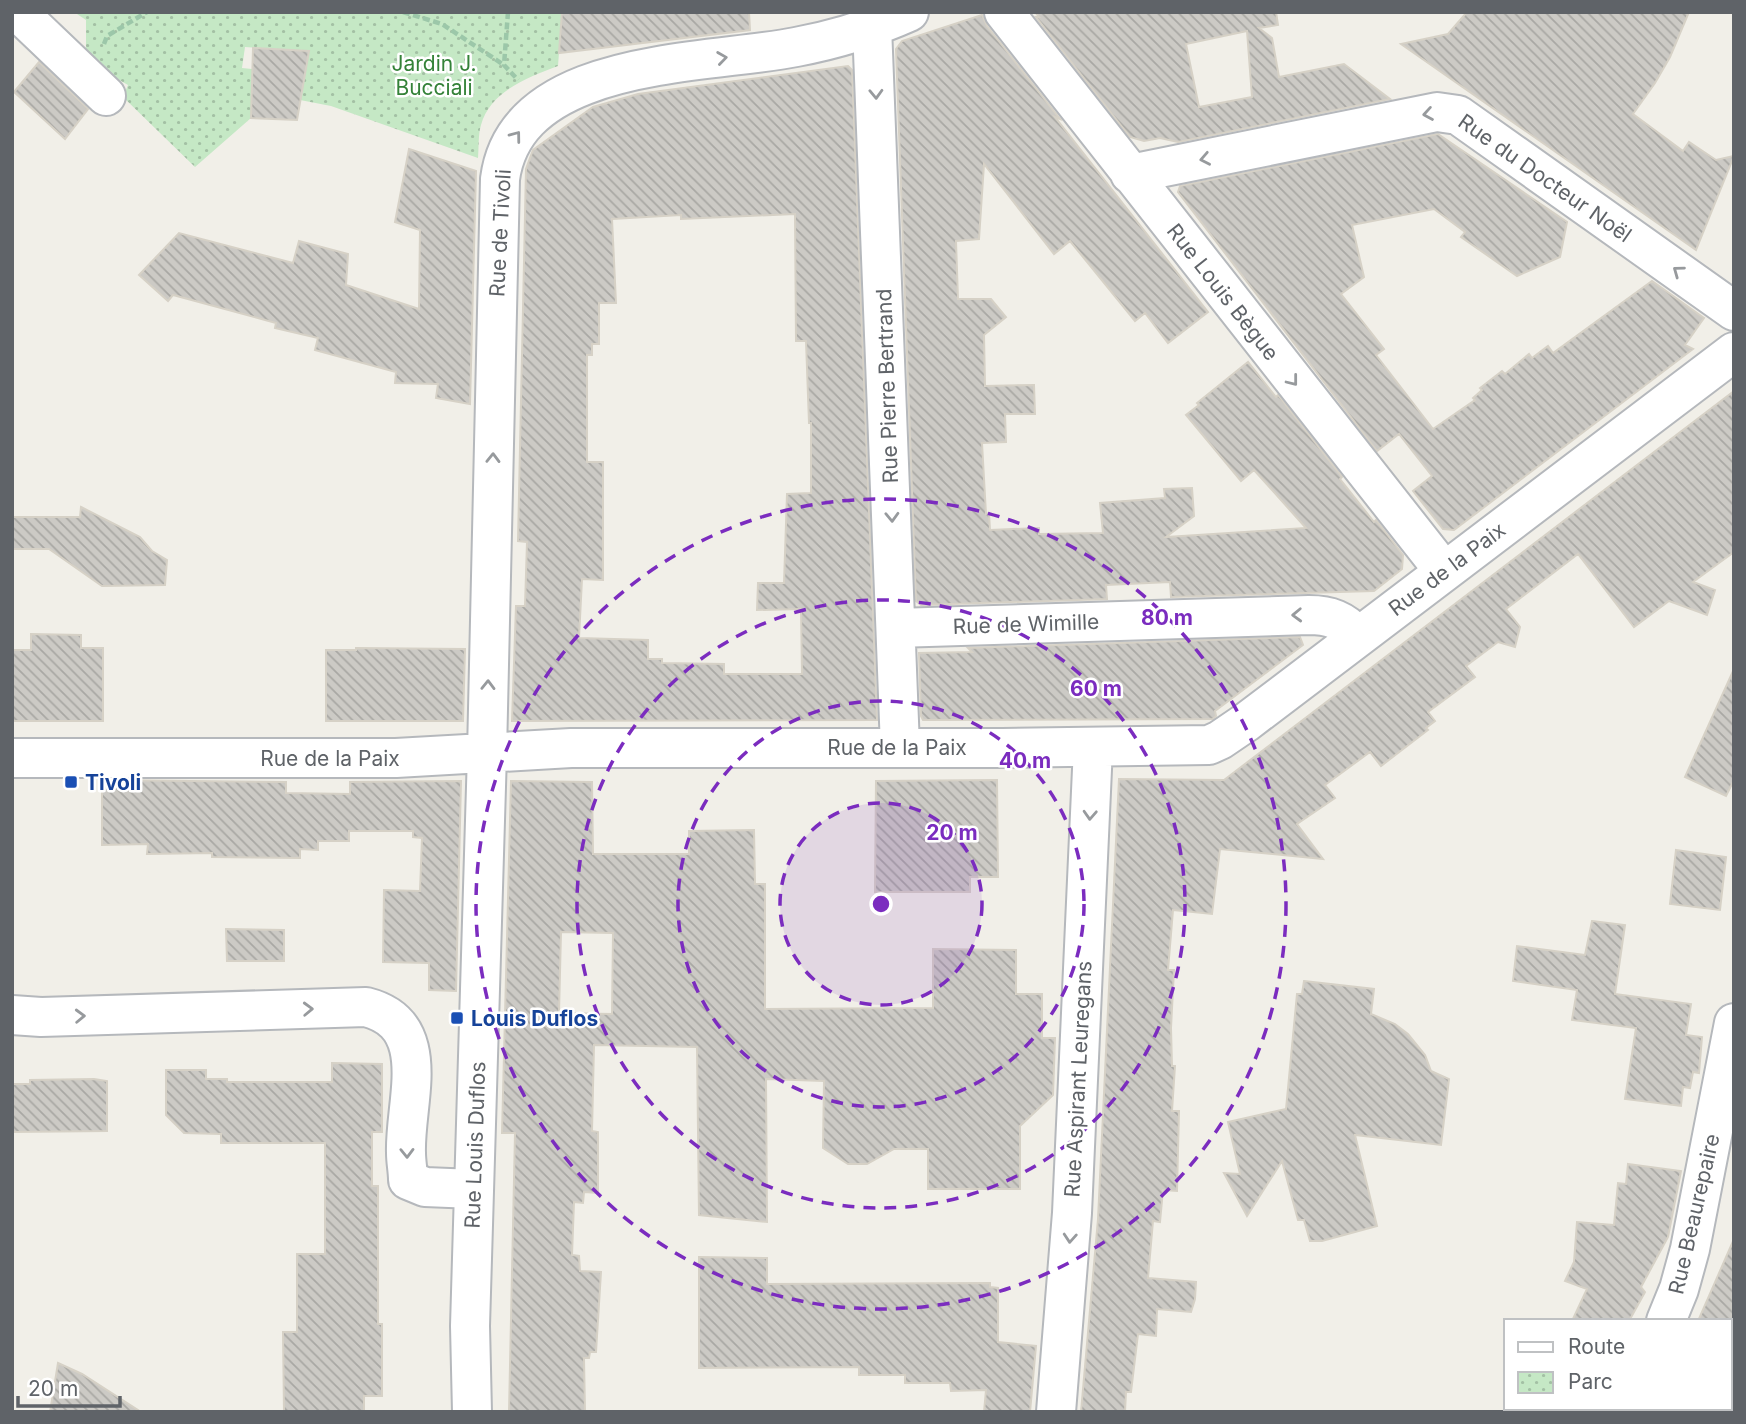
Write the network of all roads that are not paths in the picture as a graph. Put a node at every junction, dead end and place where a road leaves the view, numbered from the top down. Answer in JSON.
{"nodes":[{"id":1,"x":18,"y":12,"type":"edge"},
{"id":2,"x":909,"y":12,"type":"edge"},
{"id":3,"x":1004,"y":12,"type":"edge"},
{"id":4,"x":872,"y":26,"type":"junction"},
{"id":5,"x":98,"y":88,"type":"road end"},
{"id":6,"x":1130,"y":174,"type":"junction"},
{"id":7,"x":1734,"y":311,"type":"edge"},
{"id":8,"x":1734,"y":352,"type":"edge"},
{"id":9,"x":1444,"y":571,"type":"junction"},
{"id":10,"x":897,"y":628,"type":"junction"},
{"id":11,"x":1358,"y":636,"type":"junction"},
{"id":12,"x":900,"y":747,"type":"junction"},
{"id":13,"x":1093,"y":747,"type":"junction"},
{"id":14,"x":486,"y":753,"type":"junction"},
{"id":15,"x":12,"y":758,"type":"edge"},
{"id":16,"x":12,"y":1015,"type":"edge"},
{"id":17,"x":1734,"y":1023,"type":"edge"},
{"id":18,"x":1724,"y":1130,"type":"edge"},
{"id":19,"x":474,"y":1189,"type":"junction"},
{"id":20,"x":1667,"y":1319,"type":"edge"},
{"id":21,"x":472,"y":1412,"type":"edge"},
{"id":22,"x":1056,"y":1412,"type":"edge"}],
"edges":[{"from":1,"to":5,"type":"street"},
{"from":2,"to":4,"type":"street","name":"Rue de Tivoli"},
{"from":3,"to":6,"type":"street","name":"Rue Louis Bègue"},
{"from":4,"to":10,"type":"street","name":"Rue Pierre Bertrand","one_way":true},
{"from":14,"to":4,"type":"street","name":"Rue de Tivoli","one_way":true},
{"from":7,"to":6,"type":"street","name":"Rue du Docteur Noël","one_way":true},
{"from":6,"to":9,"type":"street","name":"Rue Louis Bègue","one_way":true},
{"from":8,"to":9,"type":"street","name":"Rue de la Paix"},
{"from":9,"to":11,"type":"street","name":"Rue de la Paix"},
{"from":11,"to":10,"type":"street","name":"Rue de Wimille","one_way":true},
{"from":10,"to":12,"type":"street","name":"Rue Pierre Bertrand"},
{"from":11,"to":13,"type":"street","name":"Rue de la Paix"},
{"from":12,"to":13,"type":"street","name":"Rue de la Paix"},
{"from":12,"to":14,"type":"street","name":"Rue de la Paix"},
{"from":13,"to":22,"type":"street","name":"Rue Aspirant Leuregans","one_way":true},
{"from":14,"to":15,"type":"street","name":"Rue de la Paix"},
{"from":14,"to":19,"type":"street","name":"Rue Louis Duflos"},
{"from":16,"to":19,"type":"street","one_way":true},
{"from":17,"to":18,"type":"street","name":"Rue Beaurepaire"},
{"from":18,"to":20,"type":"street","name":"Rue Beaurepaire"},
{"from":19,"to":21,"type":"street","name":"Rue Louis Duflos"}]}
